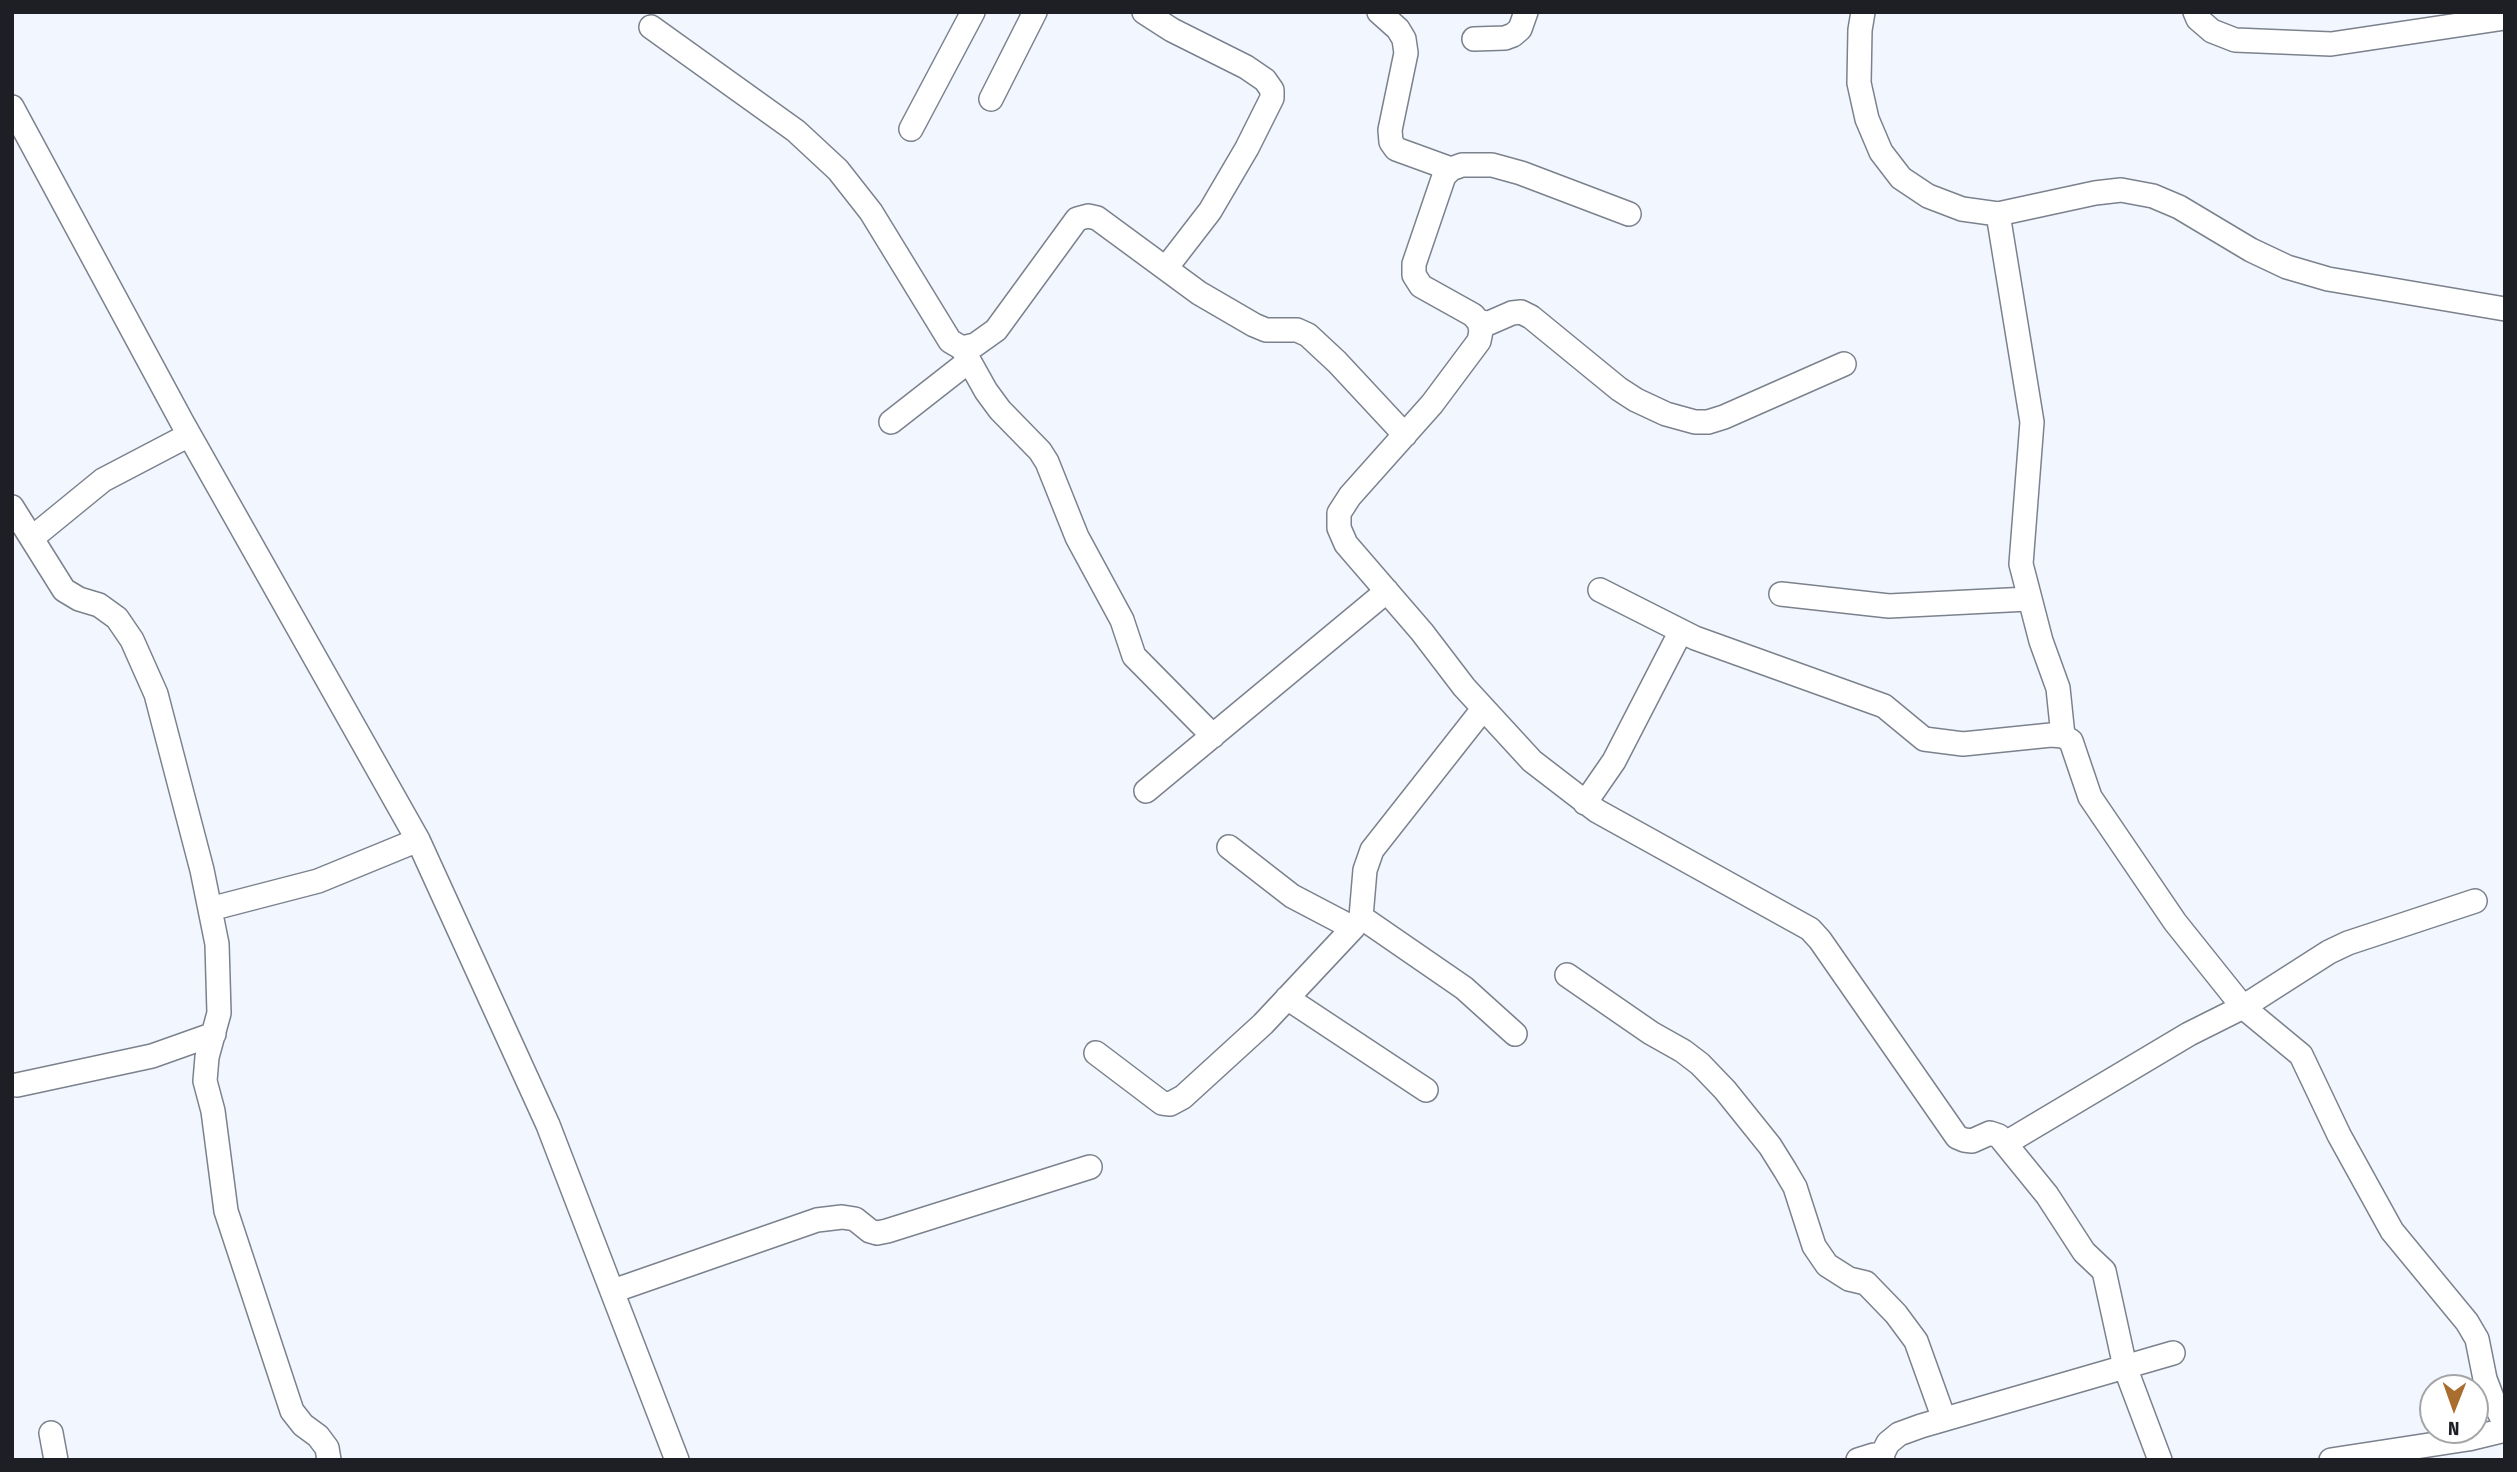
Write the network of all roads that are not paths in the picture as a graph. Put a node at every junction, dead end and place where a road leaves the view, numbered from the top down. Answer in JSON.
{"nodes":[{"id":1,"x":972,"y":12,"type":"edge"},
{"id":2,"x":1035,"y":12,"type":"edge"},
{"id":3,"x":1144,"y":12,"type":"edge"},
{"id":4,"x":1379,"y":12,"type":"edge"},
{"id":5,"x":1526,"y":12,"type":"edge"},
{"id":6,"x":1863,"y":12,"type":"edge"},
{"id":7,"x":2195,"y":12,"type":"edge"},
{"id":8,"x":2505,"y":18,"type":"edge"},
{"id":9,"x":651,"y":27,"type":"dead end"},
{"id":10,"x":1474,"y":39,"type":"dead end"},
{"id":11,"x":991,"y":99,"type":"dead end"},
{"id":12,"x":12,"y":107,"type":"edge"},
{"id":13,"x":911,"y":129,"type":"dead end"},
{"id":14,"x":1451,"y":169,"type":"junction"},
{"id":15,"x":1629,"y":214,"type":"dead end"},
{"id":16,"x":1998,"y":214,"type":"junction"},
{"id":17,"x":1166,"y":268,"type":"junction"},
{"id":18,"x":2505,"y":309,"type":"edge"},
{"id":19,"x":1479,"y":323,"type":"junction"},
{"id":20,"x":965,"y":355,"type":"junction"},
{"id":21,"x":1844,"y":364,"type":"dead end"},
{"id":22,"x":891,"y":422,"type":"dead end"},
{"id":23,"x":189,"y":435,"type":"junction"},
{"id":24,"x":1405,"y":435,"type":"junction"},
{"id":25,"x":12,"y":507,"type":"edge"},
{"id":26,"x":32,"y":538,"type":"junction"},
{"id":27,"x":1600,"y":590,"type":"dead end"},
{"id":28,"x":1387,"y":592,"type":"junction"},
{"id":29,"x":1781,"y":594,"type":"dead end"},
{"id":30,"x":2028,"y":599,"type":"junction"},
{"id":31,"x":1682,"y":631,"type":"junction"},
{"id":32,"x":1483,"y":709,"type":"junction"},
{"id":33,"x":1213,"y":736,"type":"junction"},
{"id":34,"x":2063,"y":736,"type":"junction"},
{"id":35,"x":1146,"y":791,"type":"dead end"},
{"id":36,"x":1585,"y":803,"type":"junction"},
{"id":37,"x":418,"y":840,"type":"junction"},
{"id":38,"x":1229,"y":846,"type":"dead end"},
{"id":39,"x":2475,"y":901,"type":"dead end"},
{"id":40,"x":210,"y":909,"type":"junction"},
{"id":41,"x":1357,"y":923,"type":"junction"},
{"id":42,"x":1567,"y":975,"type":"dead end"},
{"id":43,"x":1287,"y":998,"type":"junction"},
{"id":44,"x":2243,"y":1007,"type":"junction"},
{"id":45,"x":214,"y":1034,"type":"junction"},
{"id":46,"x":1516,"y":1034,"type":"dead end"},
{"id":47,"x":1096,"y":1053,"type":"dead end"},
{"id":48,"x":17,"y":1085,"type":"dead end"},
{"id":49,"x":1426,"y":1090,"type":"dead end"},
{"id":50,"x":2006,"y":1143,"type":"junction"},
{"id":51,"x":1090,"y":1167,"type":"dead end"},
{"id":52,"x":613,"y":1291,"type":"junction"},
{"id":53,"x":2173,"y":1353,"type":"dead end"},
{"id":54,"x":2125,"y":1367,"type":"junction"},
{"id":55,"x":1944,"y":1419,"type":"junction"},
{"id":56,"x":2505,"y":1424,"type":"edge"},
{"id":57,"x":2505,"y":1430,"type":"edge"},
{"id":58,"x":51,"y":1433,"type":"dead end"},
{"id":59,"x":1882,"y":1458,"type":"edge"},
{"id":60,"x":56,"y":1460,"type":"edge"},
{"id":61,"x":329,"y":1460,"type":"edge"},
{"id":62,"x":677,"y":1460,"type":"edge"},
{"id":63,"x":1858,"y":1460,"type":"edge"},
{"id":64,"x":2160,"y":1460,"type":"edge"},
{"id":65,"x":2331,"y":1460,"type":"edge"}],
"edges":[{"from":1,"to":13,"type":"street"},
{"from":2,"to":11,"type":"street"},
{"from":3,"to":17,"type":"street"},
{"from":4,"to":14,"type":"street"},
{"from":5,"to":10,"type":"street"},
{"from":6,"to":16,"type":"street"},
{"from":7,"to":8,"type":"street"},
{"from":9,"to":20,"type":"street"},
{"from":12,"to":23,"type":"street"},
{"from":14,"to":15,"type":"street"},
{"from":14,"to":19,"type":"street"},
{"from":16,"to":18,"type":"street"},
{"from":16,"to":30,"type":"street"},
{"from":17,"to":20,"type":"street"},
{"from":17,"to":24,"type":"street"},
{"from":19,"to":21,"type":"street"},
{"from":19,"to":24,"type":"street"},
{"from":20,"to":22,"type":"street"},
{"from":20,"to":33,"type":"street"},
{"from":23,"to":26,"type":"street"},
{"from":23,"to":37,"type":"street"},
{"from":24,"to":28,"type":"street"},
{"from":25,"to":26,"type":"street"},
{"from":26,"to":40,"type":"street"},
{"from":27,"to":31,"type":"street"},
{"from":28,"to":32,"type":"street"},
{"from":28,"to":33,"type":"street"},
{"from":29,"to":30,"type":"street"},
{"from":30,"to":34,"type":"street"},
{"from":31,"to":34,"type":"street"},
{"from":31,"to":36,"type":"street"},
{"from":32,"to":36,"type":"street"},
{"from":32,"to":41,"type":"street"},
{"from":33,"to":35,"type":"street"},
{"from":34,"to":44,"type":"street"},
{"from":36,"to":50,"type":"street"},
{"from":37,"to":40,"type":"street"},
{"from":37,"to":52,"type":"street"},
{"from":38,"to":41,"type":"street"},
{"from":39,"to":44,"type":"street"},
{"from":40,"to":45,"type":"street"},
{"from":41,"to":43,"type":"street"},
{"from":41,"to":46,"type":"street"},
{"from":42,"to":55,"type":"street"},
{"from":43,"to":47,"type":"street"},
{"from":43,"to":49,"type":"street"},
{"from":44,"to":50,"type":"street"},
{"from":44,"to":56,"type":"street"},
{"from":45,"to":48,"type":"street"},
{"from":45,"to":61,"type":"street"},
{"from":50,"to":54,"type":"street"},
{"from":51,"to":52,"type":"street"},
{"from":52,"to":62,"type":"street"},
{"from":53,"to":54,"type":"street"},
{"from":54,"to":55,"type":"street"},
{"from":54,"to":64,"type":"street"},
{"from":55,"to":59,"type":"street"},
{"from":57,"to":65,"type":"street"},
{"from":58,"to":60,"type":"street"},
{"from":59,"to":63,"type":"street"}]}
